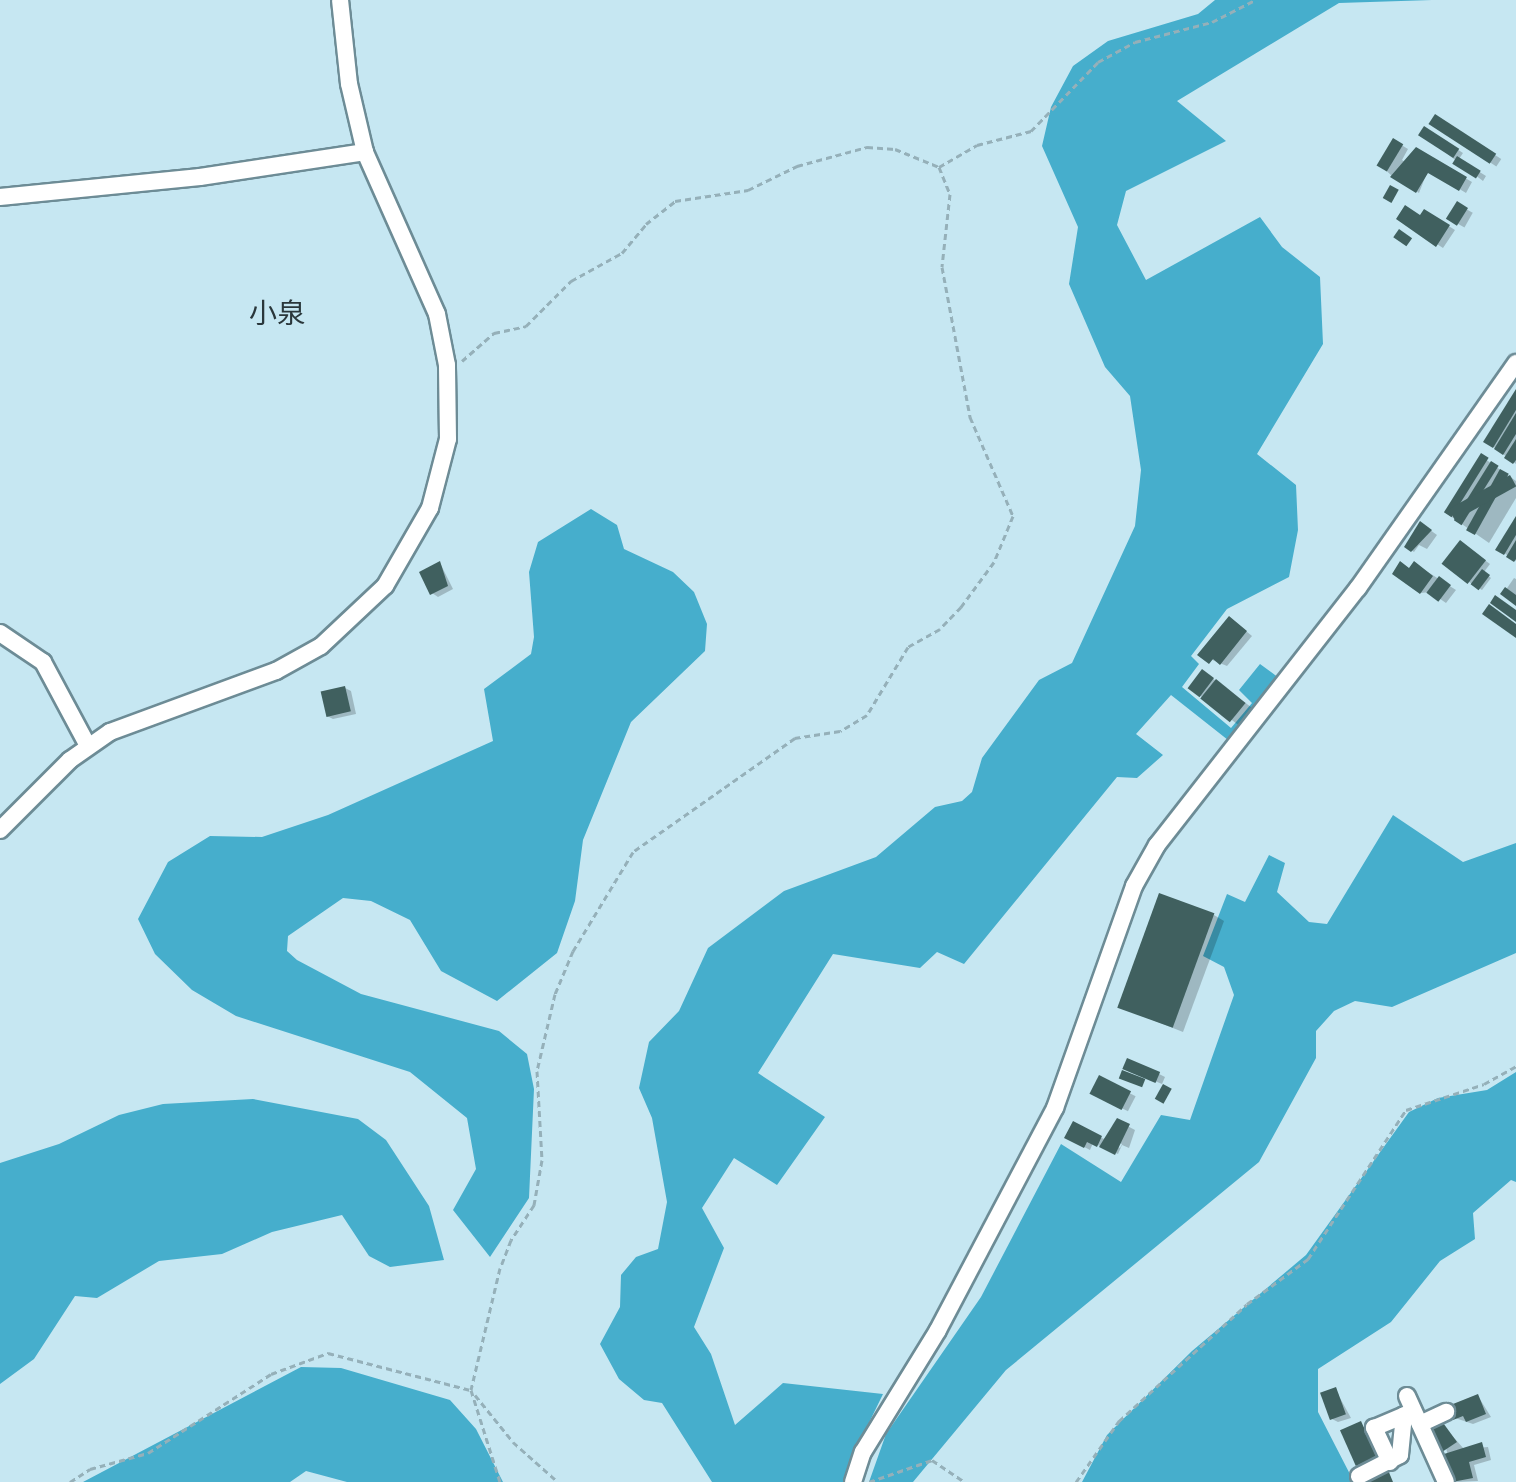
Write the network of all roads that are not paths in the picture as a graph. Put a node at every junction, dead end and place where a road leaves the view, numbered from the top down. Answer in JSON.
{"nodes":[{"id":1,"x":340,"y":0,"type":"edge"},
{"id":2,"x":365,"y":152,"type":"junction"},
{"id":3,"x":0,"y":197,"type":"edge"},
{"id":4,"x":1516,"y":363,"type":"edge"},
{"id":5,"x":0,"y":633,"type":"edge"},
{"id":6,"x":88,"y":746,"type":"junction"},
{"id":7,"x":0,"y":830,"type":"edge"},
{"id":8,"x":1411,"y":1412,"type":"junction"},
{"id":9,"x":1446,"y":1412,"type":"dead end"},
{"id":10,"x":1390,"y":1462,"type":"junction"},
{"id":11,"x":1359,"y":1476,"type":"dead end"},
{"id":12,"x":853,"y":1482,"type":"edge"},
{"id":13,"x":1446,"y":1482,"type":"edge"}],
"edges":[{"from":1,"to":2,"type":"street"},
{"from":2,"to":3,"type":"street"},
{"from":2,"to":6,"type":"street"},
{"from":4,"to":12,"type":"street"},
{"from":5,"to":6,"type":"street"},
{"from":6,"to":7,"type":"street"},
{"from":8,"to":9,"type":"street"},
{"from":8,"to":10,"type":"street"},
{"from":8,"to":10,"type":"street"},
{"from":8,"to":13,"type":"street"},
{"from":10,"to":11,"type":"street"}]}
